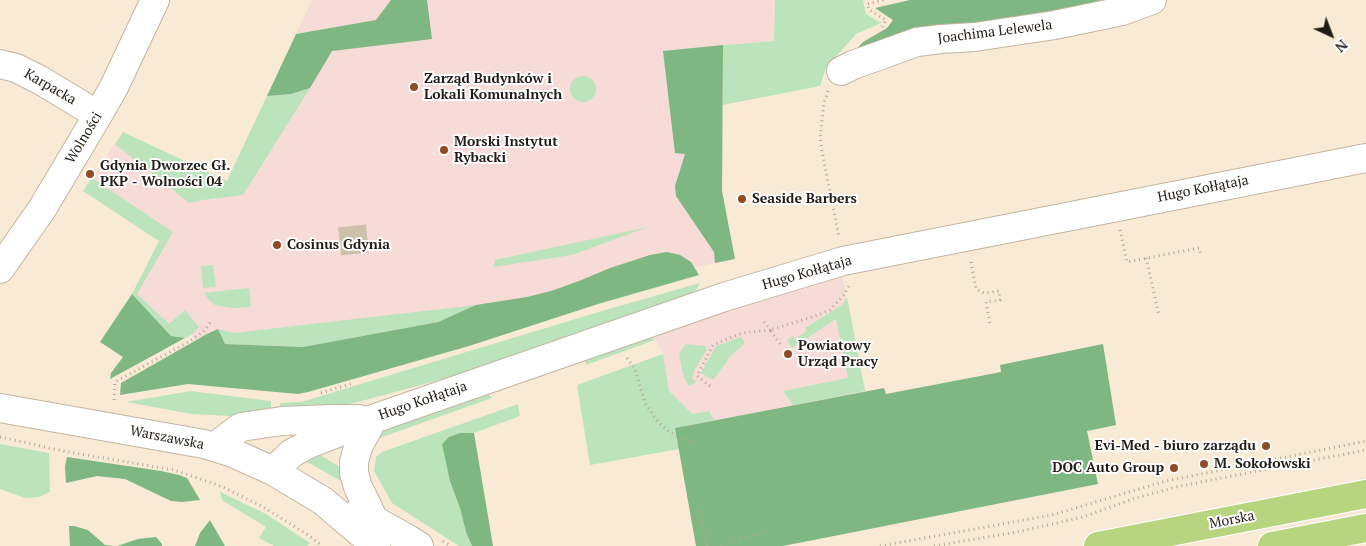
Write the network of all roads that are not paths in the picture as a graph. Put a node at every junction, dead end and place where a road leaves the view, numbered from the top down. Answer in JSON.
{"nodes":[{"id":1,"x":155,"y":0,"type":"edge"},
{"id":2,"x":1152,"y":0,"type":"edge"},
{"id":3,"x":0,"y":64,"type":"edge"},
{"id":4,"x":841,"y":71,"type":"road end"},
{"id":5,"x":98,"y":115,"type":"junction"},
{"id":6,"x":1366,"y":158,"type":"edge"},
{"id":7,"x":0,"y":269,"type":"edge"},
{"id":8,"x":0,"y":408,"type":"edge"},
{"id":9,"x":373,"y":419,"type":"junction"},
{"id":10,"x":214,"y":447,"type":"junction"},
{"id":11,"x":273,"y":471,"type":"junction"},
{"id":12,"x":1366,"y":494,"type":"edge"},
{"id":13,"x":323,"y":501,"type":"junction"},
{"id":14,"x":1366,"y":528,"type":"edge"},
{"id":15,"x":375,"y":533,"type":"edge"},
{"id":16,"x":348,"y":546,"type":"edge"},
{"id":17,"x":419,"y":546,"type":"edge"},
{"id":18,"x":1098,"y":546,"type":"edge"},
{"id":19,"x":1272,"y":546,"type":"edge"}],
"edges":[{"from":1,"to":5,"type":"street","name":"Wolności"},
{"from":2,"to":4,"type":"street","name":"Joachima Lelewela"},
{"from":3,"to":5,"type":"street","name":"Karpacka"},
{"from":5,"to":7,"type":"street","name":"Wolności"},
{"from":6,"to":9,"type":"street","name":"Hugo Kołłątaja"},
{"from":8,"to":10,"type":"street","name":"Warszawska"},
{"from":9,"to":10,"type":"street"},
{"from":9,"to":11,"type":"street","name":"Hugo Kołłątaja"},
{"from":9,"to":15,"type":"street"},
{"from":10,"to":11,"type":"street","name":"Warszawska"},
{"from":11,"to":13,"type":"street","name":"Warszawska"},
{"from":12,"to":18,"type":"main road","name":"Morska"},
{"from":13,"to":15,"type":"street","name":"Warszawska"},
{"from":13,"to":16,"type":"street"},
{"from":14,"to":19,"type":"main road"},
{"from":15,"to":17,"type":"street","name":"Warszawska"}]}
